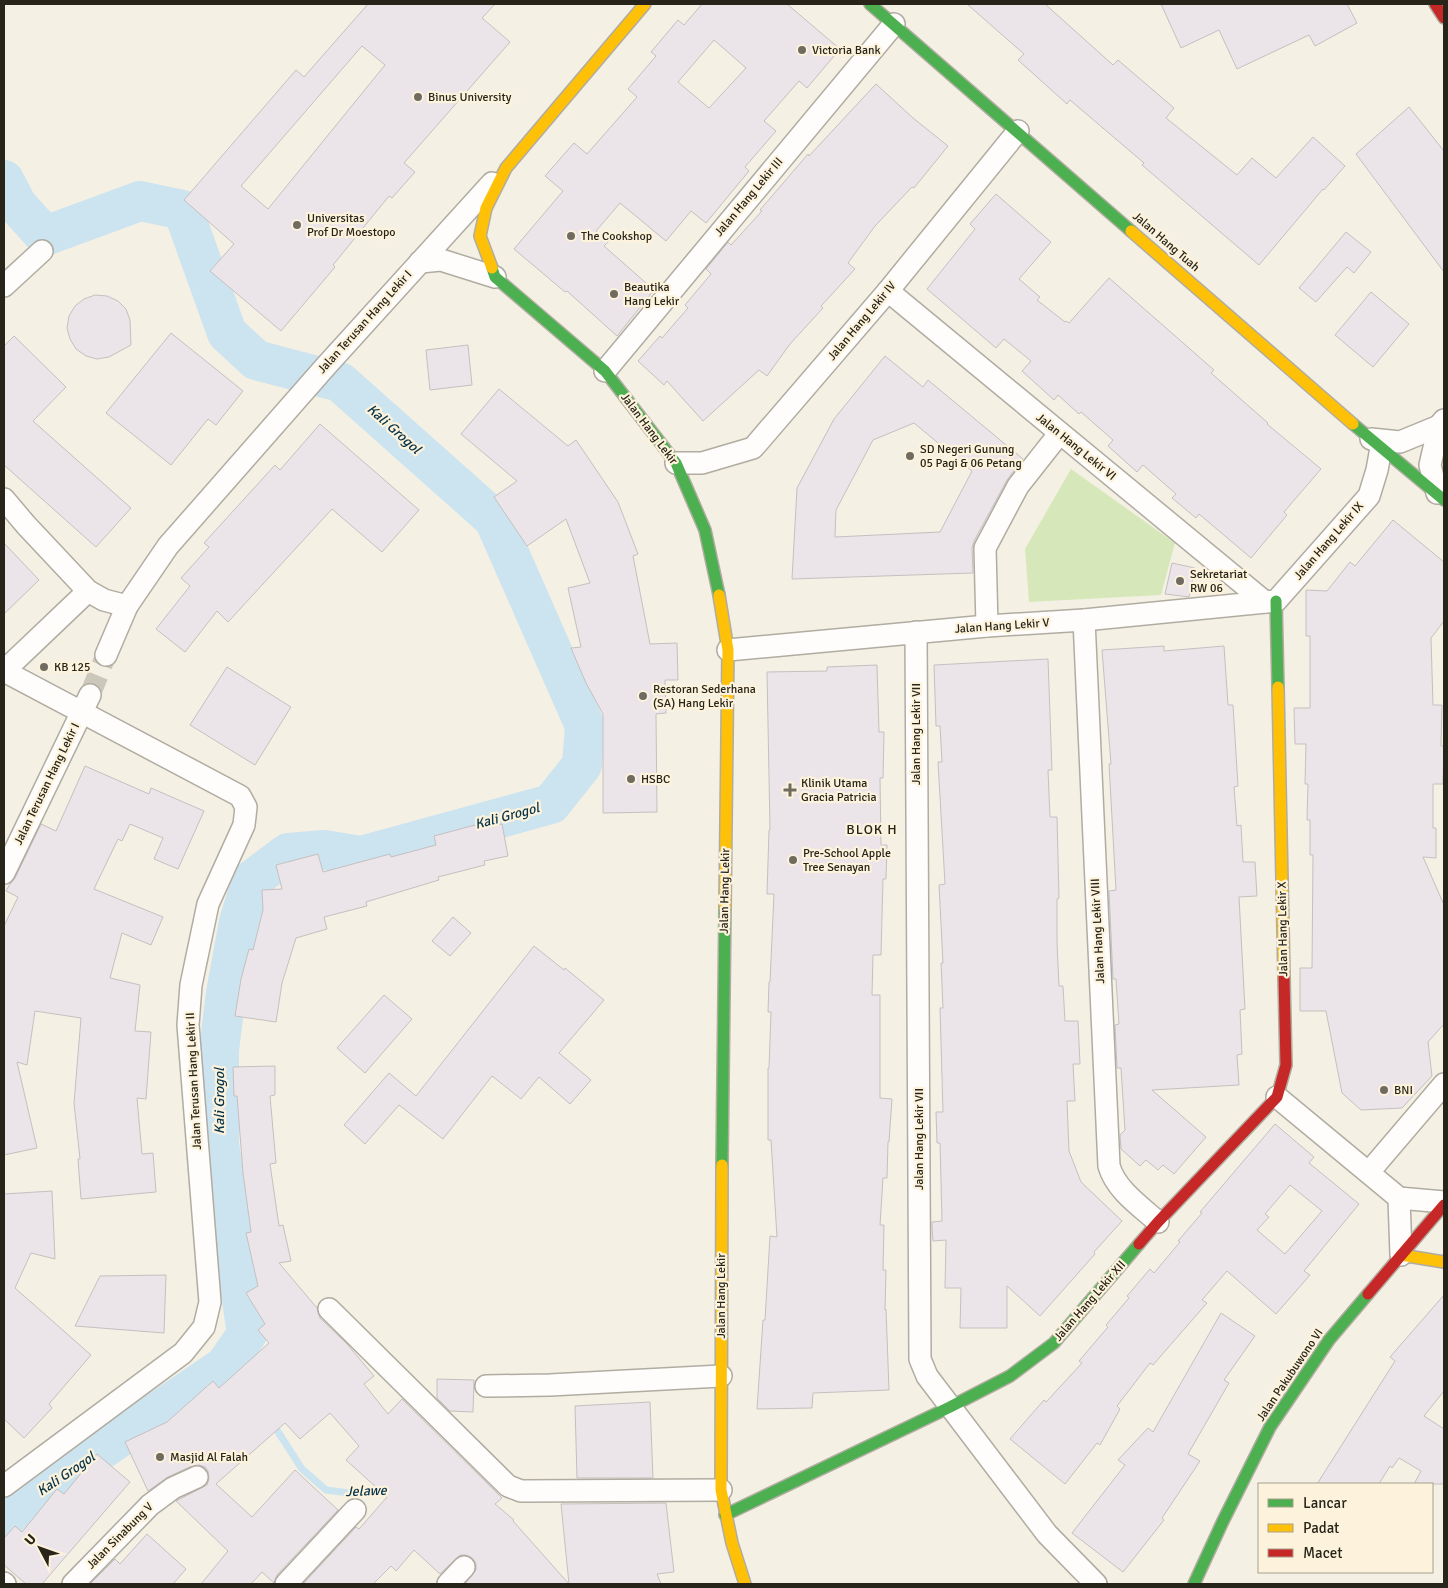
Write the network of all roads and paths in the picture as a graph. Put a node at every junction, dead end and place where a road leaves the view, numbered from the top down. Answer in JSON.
{"nodes":[{"id":1,"x":645,"y":4,"type":"edge"},
{"id":2,"x":870,"y":4,"type":"edge"},
{"id":3,"x":1435,"y":4,"type":"edge"},
{"id":4,"x":1444,"y":18,"type":"edge"},
{"id":5,"x":894,"y":24,"type":"junction"},
{"id":6,"x":1018,"y":131,"type":"junction"},
{"id":7,"x":506,"y":168,"type":"junction"},
{"id":8,"x":42,"y":252,"type":"dead end"},
{"id":9,"x":420,"y":262,"type":"junction"},
{"id":10,"x":495,"y":278,"type":"junction"},
{"id":11,"x":4,"y":286,"type":"edge"},
{"id":12,"x":888,"y":291,"type":"junction"},
{"id":13,"x":604,"y":371,"type":"junction"},
{"id":14,"x":1442,"y":423,"type":"edge"},
{"id":15,"x":1059,"y":434,"type":"junction"},
{"id":16,"x":1376,"y":443,"type":"junction"},
{"id":17,"x":676,"y":463,"type":"junction"},
{"id":18,"x":1440,"y":496,"type":"edge"},
{"id":19,"x":4,"y":499,"type":"edge"},
{"id":20,"x":88,"y":591,"type":"junction"},
{"id":21,"x":1270,"y":601,"type":"junction"},
{"id":22,"x":127,"y":606,"type":"junction"},
{"id":23,"x":1084,"y":620,"type":"junction"},
{"id":24,"x":987,"y":626,"type":"junction"},
{"id":25,"x":916,"y":632,"type":"junction"},
{"id":26,"x":728,"y":650,"type":"junction"},
{"id":27,"x":106,"y":655,"type":"tunnel mouth"},
{"id":28,"x":4,"y":671,"type":"edge"},
{"id":29,"x":86,"y":704,"type":"junction"},
{"id":30,"x":4,"y":873,"type":"edge"},
{"id":31,"x":1444,"y":1084,"type":"edge"},
{"id":32,"x":1277,"y":1097,"type":"junction"},
{"id":33,"x":1369,"y":1172,"type":"junction"},
{"id":34,"x":1399,"y":1198,"type":"junction"},
{"id":35,"x":1444,"y":1204,"type":"edge"},
{"id":36,"x":1158,"y":1222,"type":"junction"},
{"id":37,"x":1402,"y":1255,"type":"junction"},
{"id":38,"x":1444,"y":1262,"type":"edge"},
{"id":39,"x":329,"y":1309,"type":"dead end"},
{"id":40,"x":721,"y":1376,"type":"junction"},
{"id":41,"x":486,"y":1386,"type":"dead end"},
{"id":42,"x":950,"y":1407,"type":"junction"},
{"id":43,"x":197,"y":1477,"type":"dead end"},
{"id":44,"x":4,"y":1486,"type":"edge"},
{"id":45,"x":721,"y":1490,"type":"junction"},
{"id":46,"x":355,"y":1510,"type":"dead end"},
{"id":47,"x":725,"y":1516,"type":"junction"},
{"id":48,"x":464,"y":1567,"type":"dead end"},
{"id":49,"x":73,"y":1584,"type":"edge"},
{"id":50,"x":286,"y":1584,"type":"edge"},
{"id":51,"x":448,"y":1584,"type":"edge"},
{"id":52,"x":746,"y":1584,"type":"edge"},
{"id":53,"x":1096,"y":1584,"type":"edge"},
{"id":54,"x":1194,"y":1584,"type":"edge"}],
"edges":[{"from":1,"to":7,"type":"main road","name":"Jalan Terusan Hang Lekir I"},
{"from":2,"to":5,"type":"main road","name":"Jalan Hang Tuah"},
{"from":3,"to":4,"type":"main road"},
{"from":5,"to":6,"type":"main road","name":"Jalan Hang Tuah"},
{"from":5,"to":13,"type":"street","name":"Jalan Hang Lekir III"},
{"from":6,"to":12,"type":"street","name":"Jalan Hang Lekir IV"},
{"from":6,"to":16,"type":"main road","name":"Jalan Hang Tuah"},
{"from":7,"to":9,"type":"street","name":"Jalan Terusan Hang Lekir I"},
{"from":7,"to":10,"type":"main road","name":"Jalan Hang Lekir"},
{"from":8,"to":11,"type":"street"},
{"from":9,"to":10,"type":"street","name":"Jalan Hang Lekir"},
{"from":9,"to":22,"type":"street","name":"Jalan Terusan Hang Lekir I"},
{"from":10,"to":13,"type":"main road","name":"Jalan Hang Lekir"},
{"from":12,"to":15,"type":"street","name":"Jalan Hang Lekir VI"},
{"from":12,"to":17,"type":"street","name":"Jalan Hang Lekir IV"},
{"from":13,"to":17,"type":"main road","name":"Jalan Hang Lekir"},
{"from":14,"to":16,"type":"street"},
{"from":14,"to":18,"type":"street"},
{"from":15,"to":21,"type":"street","name":"Jalan Hang Lekir VI"},
{"from":15,"to":24,"type":"street"},
{"from":16,"to":18,"type":"main road","name":"Jalan Hang Tuah"},
{"from":16,"to":21,"type":"street","name":"Jalan Hang Lekir IX"},
{"from":17,"to":26,"type":"main road","name":"Jalan Hang Lekir"},
{"from":19,"to":20,"type":"street"},
{"from":20,"to":22,"type":"street"},
{"from":20,"to":28,"type":"street"},
{"from":21,"to":23,"type":"street","name":"Jalan Hang Lekir V"},
{"from":21,"to":32,"type":"main road","name":"Jalan Hang Lekir X"},
{"from":22,"to":27,"type":"street","name":"Jalan Terusan Hang Lekir I"},
{"from":23,"to":24,"type":"street","name":"Jalan Hang Lekir V"},
{"from":23,"to":36,"type":"street","name":"Jalan Hang Lekir VIII"},
{"from":24,"to":25,"type":"street","name":"Jalan Hang Lekir V"},
{"from":25,"to":26,"type":"street","name":"Jalan Hang Lekir V"},
{"from":25,"to":42,"type":"street","name":"Jalan Hang Lekir VII"},
{"from":26,"to":40,"type":"main road","name":"Jalan Hang Lekir"},
{"from":28,"to":29,"type":"street","name":"Jalan Terusan Hang Lekir II"},
{"from":29,"to":30,"type":"street","name":"Jalan Terusan Hang Lekir I"},
{"from":29,"to":44,"type":"street","name":"Jalan Terusan Hang Lekir II"},
{"from":31,"to":33,"type":"street"},
{"from":32,"to":33,"type":"street"},
{"from":32,"to":36,"type":"main road","name":"Jalan Hang Lekir XII"},
{"from":33,"to":34,"type":"street"},
{"from":34,"to":35,"type":"street"},
{"from":34,"to":37,"type":"street"},
{"from":35,"to":37,"type":"main road","name":"Jalan Pakubuwono VI"},
{"from":36,"to":42,"type":"main road","name":"Jalan Hang Lekir XII"},
{"from":37,"to":38,"type":"main road"},
{"from":37,"to":54,"type":"main road","name":"Jalan Pakubuwono VI"},
{"from":39,"to":45,"type":"street"},
{"from":40,"to":41,"type":"street"},
{"from":40,"to":45,"type":"main road","name":"Jalan Hang Lekir"},
{"from":42,"to":47,"type":"main road","name":"Jalan Hang Lekir XII"},
{"from":42,"to":53,"type":"street","name":"Jalan Hang Lekir VII"},
{"from":43,"to":49,"type":"street","name":"Jalan Sinabung V"},
{"from":45,"to":47,"type":"main road","name":"Jalan Hang Lekir"},
{"from":46,"to":50,"type":"street"},
{"from":47,"to":52,"type":"main road","name":"Jalan Hang Lekir"},
{"from":48,"to":51,"type":"street"}]}
